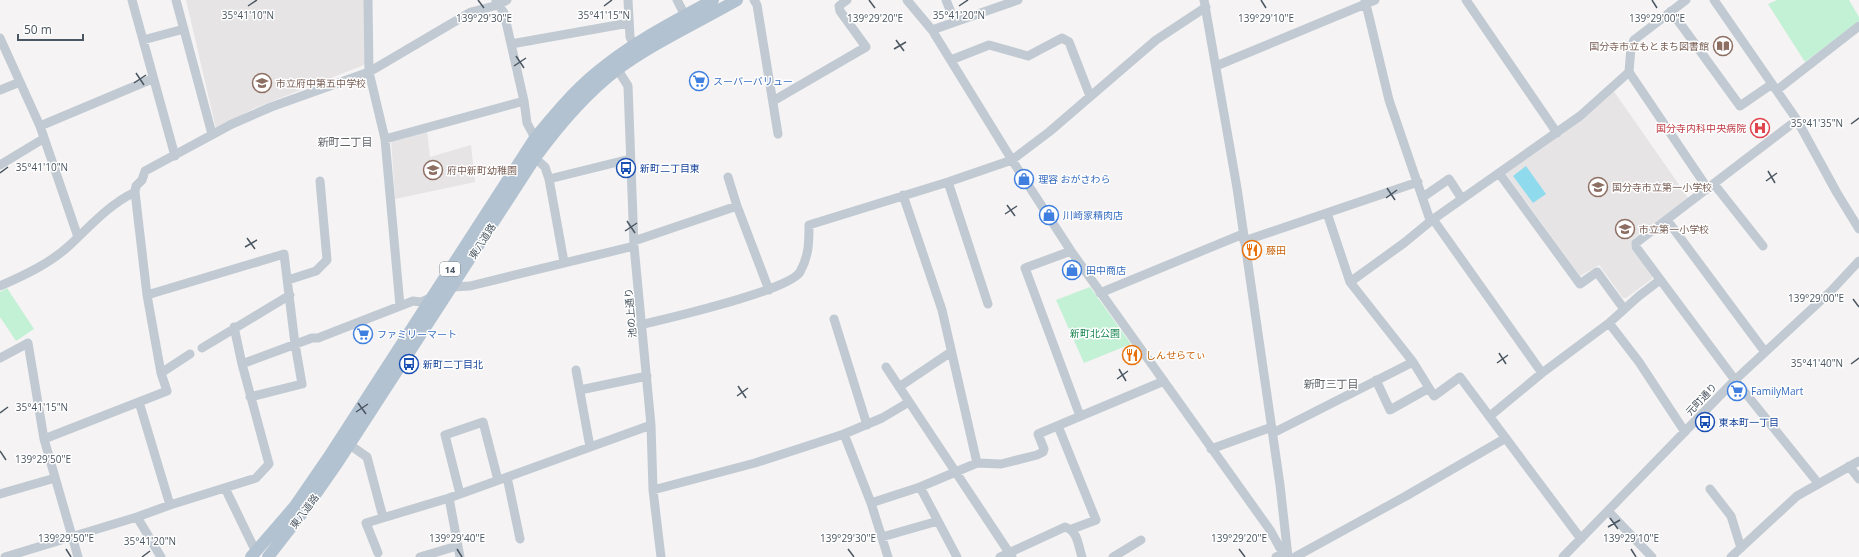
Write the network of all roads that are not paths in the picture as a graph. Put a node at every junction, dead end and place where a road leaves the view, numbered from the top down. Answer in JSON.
{"nodes":[{"id":1,"x":132,"y":0,"type":"edge"},
{"id":2,"x":176,"y":0,"type":"edge"},
{"id":3,"x":368,"y":0,"type":"edge"},
{"id":4,"x":507,"y":0,"type":"edge"},
{"id":5,"x":628,"y":0,"type":"edge"},
{"id":6,"x":677,"y":0,"type":"edge"},
{"id":7,"x":713,"y":0,"type":"edge"},
{"id":8,"x":737,"y":0,"type":"edge"},
{"id":9,"x":754,"y":0,"type":"edge"},
{"id":10,"x":847,"y":0,"type":"edge"},
{"id":11,"x":907,"y":0,"type":"edge"},
{"id":12,"x":946,"y":0,"type":"edge"},
{"id":13,"x":1018,"y":0,"type":"edge"},
{"id":14,"x":1466,"y":0,"type":"edge"},
{"id":15,"x":1686,"y":0,"type":"edge"},
{"id":16,"x":1714,"y":0,"type":"edge"},
{"id":17,"x":1369,"y":2,"type":"edge"},
{"id":18,"x":497,"y":3,"type":"edge"},
{"id":19,"x":1205,"y":4,"type":"edge"},
{"id":20,"x":1671,"y":11,"type":"junction"},
{"id":21,"x":684,"y":15,"type":"junction"},
{"id":22,"x":955,"y":22,"type":"junction"},
{"id":23,"x":629,"y":23,"type":"junction"},
{"id":24,"x":690,"y":26,"type":"junction"},
{"id":25,"x":1859,"y":26,"type":"edge"},
{"id":26,"x":184,"y":29,"type":"junction"},
{"id":27,"x":932,"y":30,"type":"junction"},
{"id":28,"x":142,"y":40,"type":"junction"},
{"id":29,"x":1,"y":44,"type":"edge"},
{"id":30,"x":511,"y":44,"type":"junction"},
{"id":31,"x":634,"y":45,"type":"junction"},
{"id":32,"x":951,"y":60,"type":"junction"},
{"id":33,"x":1216,"y":66,"type":"junction"},
{"id":34,"x":618,"y":70,"type":"junction"},
{"id":35,"x":369,"y":72,"type":"junction"},
{"id":36,"x":1629,"y":72,"type":"junction"},
{"id":37,"x":152,"y":79,"type":"junction"},
{"id":38,"x":20,"y":82,"type":"junction"},
{"id":39,"x":1775,"y":87,"type":"junction"},
{"id":40,"x":0,"y":90,"type":"edge"},
{"id":41,"x":1090,"y":96,"type":"junction"},
{"id":42,"x":524,"y":101,"type":"junction"},
{"id":43,"x":772,"y":101,"type":"junction"},
{"id":44,"x":1797,"y":120,"type":"junction"},
{"id":45,"x":40,"y":126,"type":"junction"},
{"id":46,"x":1557,"y":132,"type":"junction"},
{"id":47,"x":212,"y":134,"type":"junction"},
{"id":48,"x":778,"y":134,"type":"dead end"},
{"id":49,"x":535,"y":138,"type":"junction"},
{"id":50,"x":43,"y":139,"type":"junction"},
{"id":51,"x":385,"y":139,"type":"junction"},
{"id":52,"x":175,"y":156,"type":"junction"},
{"id":53,"x":535,"y":158,"type":"junction"},
{"id":54,"x":630,"y":159,"type":"junction"},
{"id":55,"x":1012,"y":160,"type":"junction"},
{"id":56,"x":0,"y":165,"type":"edge"},
{"id":57,"x":1499,"y":173,"type":"junction"},
{"id":58,"x":728,"y":177,"type":"dead end"},
{"id":59,"x":549,"y":179,"type":"junction"},
{"id":60,"x":320,"y":181,"type":"dead end"},
{"id":61,"x":948,"y":182,"type":"junction"},
{"id":62,"x":1418,"y":182,"type":"junction"},
{"id":63,"x":1711,"y":186,"type":"junction"},
{"id":64,"x":135,"y":192,"type":"junction"},
{"id":65,"x":903,"y":195,"type":"junction"},
{"id":66,"x":1423,"y":197,"type":"junction"},
{"id":67,"x":1462,"y":199,"type":"junction"},
{"id":68,"x":737,"y":206,"type":"junction"},
{"id":69,"x":1327,"y":213,"type":"junction"},
{"id":70,"x":1432,"y":220,"type":"junction"},
{"id":71,"x":1667,"y":220,"type":"junction"},
{"id":72,"x":1859,"y":229,"type":"edge"},
{"id":73,"x":78,"y":237,"type":"junction"},
{"id":74,"x":1244,"y":238,"type":"junction"},
{"id":75,"x":634,"y":243,"type":"junction"},
{"id":76,"x":1763,"y":246,"type":"dead end"},
{"id":77,"x":1071,"y":251,"type":"junction"},
{"id":78,"x":1859,"y":261,"type":"edge"},
{"id":79,"x":564,"y":262,"type":"junction"},
{"id":80,"x":288,"y":280,"type":"junction"},
{"id":81,"x":1660,"y":280,"type":"junction"},
{"id":82,"x":1350,"y":282,"type":"junction"},
{"id":83,"x":0,"y":286,"type":"edge"},
{"id":84,"x":453,"y":287,"type":"junction"},
{"id":85,"x":769,"y":290,"type":"junction"},
{"id":86,"x":1100,"y":293,"type":"junction"},
{"id":87,"x":147,"y":295,"type":"junction"},
{"id":88,"x":290,"y":295,"type":"junction"},
{"id":89,"x":431,"y":298,"type":"junction"},
{"id":90,"x":988,"y":304,"type":"dead end"},
{"id":91,"x":400,"y":306,"type":"junction"},
{"id":92,"x":1624,"y":309,"type":"junction"},
{"id":93,"x":834,"y":318,"type":"dead end"},
{"id":94,"x":1609,"y":323,"type":"junction"},
{"id":95,"x":641,"y":325,"type":"junction"},
{"id":96,"x":234,"y":328,"type":"junction"},
{"id":97,"x":295,"y":344,"type":"junction"},
{"id":98,"x":202,"y":348,"type":"dead end"},
{"id":99,"x":951,"y":352,"type":"junction"},
{"id":100,"x":1765,"y":352,"type":"junction"},
{"id":101,"x":190,"y":354,"type":"dead end"},
{"id":102,"x":0,"y":358,"type":"edge"},
{"id":103,"x":1413,"y":362,"type":"junction"},
{"id":104,"x":242,"y":364,"type":"junction"},
{"id":105,"x":886,"y":367,"type":"dead end"},
{"id":106,"x":576,"y":370,"type":"dead end"},
{"id":107,"x":161,"y":373,"type":"junction"},
{"id":108,"x":1542,"y":373,"type":"junction"},
{"id":109,"x":647,"y":376,"type":"junction"},
{"id":110,"x":1376,"y":380,"type":"junction"},
{"id":111,"x":1735,"y":380,"type":"junction"},
{"id":112,"x":1164,"y":381,"type":"junction"},
{"id":113,"x":899,"y":387,"type":"junction"},
{"id":114,"x":1430,"y":388,"type":"junction"},
{"id":115,"x":580,"y":390,"type":"junction"},
{"id":116,"x":250,"y":397,"type":"junction"},
{"id":117,"x":139,"y":402,"type":"junction"},
{"id":118,"x":909,"y":402,"type":"junction"},
{"id":119,"x":1080,"y":416,"type":"junction"},
{"id":120,"x":1490,"y":416,"type":"junction"},
{"id":121,"x":651,"y":425,"type":"junction"},
{"id":122,"x":867,"y":425,"type":"junction"},
{"id":123,"x":1058,"y":426,"type":"junction"},
{"id":124,"x":1272,"y":430,"type":"junction"},
{"id":125,"x":1685,"y":432,"type":"junction"},
{"id":126,"x":844,"y":434,"type":"junction"},
{"id":127,"x":1506,"y":438,"type":"junction"},
{"id":128,"x":44,"y":439,"type":"junction"},
{"id":129,"x":350,"y":445,"type":"junction"},
{"id":130,"x":590,"y":447,"type":"junction"},
{"id":131,"x":1211,"y":449,"type":"junction"},
{"id":132,"x":1859,"y":461,"type":"edge"},
{"id":133,"x":977,"y":463,"type":"junction"},
{"id":134,"x":1849,"y":466,"type":"junction"},
{"id":135,"x":955,"y":472,"type":"junction"},
{"id":136,"x":55,"y":478,"type":"junction"},
{"id":137,"x":502,"y":479,"type":"junction"},
{"id":138,"x":1859,"y":479,"type":"edge"},
{"id":139,"x":1818,"y":483,"type":"junction"},
{"id":140,"x":920,"y":486,"type":"junction"},
{"id":141,"x":225,"y":488,"type":"junction"},
{"id":142,"x":1710,"y":489,"type":"dead end"},
{"id":143,"x":653,"y":490,"type":"junction"},
{"id":144,"x":0,"y":494,"type":"edge"},
{"id":145,"x":460,"y":494,"type":"junction"},
{"id":146,"x":449,"y":498,"type":"junction"},
{"id":147,"x":871,"y":502,"type":"junction"},
{"id":148,"x":170,"y":505,"type":"junction"},
{"id":149,"x":1608,"y":511,"type":"junction"},
{"id":150,"x":137,"y":517,"type":"junction"},
{"id":151,"x":383,"y":517,"type":"junction"},
{"id":152,"x":938,"y":521,"type":"junction"},
{"id":153,"x":1072,"y":529,"type":"junction"},
{"id":154,"x":71,"y":537,"type":"junction"},
{"id":155,"x":882,"y":537,"type":"junction"},
{"id":156,"x":520,"y":539,"type":"dead end"},
{"id":157,"x":1580,"y":539,"type":"junction"},
{"id":158,"x":1141,"y":540,"type":"dead end"},
{"id":159,"x":457,"y":546,"type":"junction"},
{"id":160,"x":1741,"y":548,"type":"junction"},
{"id":161,"x":254,"y":554,"type":"edge"},
{"id":162,"x":379,"y":555,"type":"edge"},
{"id":163,"x":1011,"y":555,"type":"edge"},
{"id":164,"x":5,"y":557,"type":"edge"},
{"id":165,"x":78,"y":557,"type":"edge"},
{"id":166,"x":161,"y":557,"type":"edge"},
{"id":167,"x":268,"y":557,"type":"edge"},
{"id":168,"x":369,"y":557,"type":"edge"},
{"id":169,"x":420,"y":557,"type":"edge"},
{"id":170,"x":460,"y":557,"type":"edge"},
{"id":171,"x":661,"y":557,"type":"edge"},
{"id":172,"x":888,"y":557,"type":"edge"},
{"id":173,"x":957,"y":557,"type":"edge"},
{"id":174,"x":1000,"y":557,"type":"edge"},
{"id":175,"x":1082,"y":557,"type":"edge"},
{"id":176,"x":1113,"y":557,"type":"edge"},
{"id":177,"x":1276,"y":557,"type":"edge"},
{"id":178,"x":1289,"y":557,"type":"edge"},
{"id":179,"x":1295,"y":557,"type":"edge"},
{"id":180,"x":1563,"y":557,"type":"edge"},
{"id":181,"x":1652,"y":557,"type":"edge"},
{"id":182,"x":1731,"y":557,"type":"edge"}],
"edges":[{"from":1,"to":28,"type":"street"},
{"from":2,"to":26,"type":"street"},
{"from":3,"to":35,"type":"street"},
{"from":4,"to":18,"type":"street"},
{"from":5,"to":23,"type":"street"},
{"from":6,"to":21,"type":"street"},
{"from":7,"to":21,"type":"main road","name":"東八道路","number":"14"},
{"from":8,"to":24,"type":"main road","name":"東八道路","number":"14"},
{"from":9,"to":43,"type":"street"},
{"from":10,"to":43,"type":"street"},
{"from":11,"to":27,"type":"street"},
{"from":12,"to":22,"type":"street"},
{"from":13,"to":22,"type":"street"},
{"from":14,"to":46,"type":"street"},
{"from":15,"to":20,"type":"street"},
{"from":16,"to":39,"type":"street"},
{"from":17,"to":33,"type":"street"},
{"from":17,"to":62,"type":"street"},
{"from":18,"to":30,"type":"street"},
{"from":18,"to":35,"type":"street"},
{"from":19,"to":33,"type":"street"},
{"from":19,"to":41,"type":"street"},
{"from":20,"to":36,"type":"street"},
{"from":20,"to":39,"type":"street"},
{"from":21,"to":24,"type":"street"},
{"from":21,"to":31,"type":"main road","name":"東八道路","number":"14"},
{"from":22,"to":27,"type":"street"},
{"from":23,"to":30,"type":"street"},
{"from":23,"to":31,"type":"street"},
{"from":24,"to":34,"type":"main road","name":"東八道路","number":"14"},
{"from":25,"to":39,"type":"street"},
{"from":26,"to":28,"type":"street"},
{"from":26,"to":47,"type":"street"},
{"from":27,"to":32,"type":"street"},
{"from":28,"to":37,"type":"street"},
{"from":29,"to":38,"type":"street"},
{"from":30,"to":42,"type":"street"},
{"from":31,"to":49,"type":"main road","name":"東八道路","number":"14"},
{"from":32,"to":41,"type":"street"},
{"from":32,"to":55,"type":"street"},
{"from":33,"to":74,"type":"street"},
{"from":34,"to":53,"type":"main road","name":"東八道路","number":"14"},
{"from":34,"to":54,"type":"street","name":"池の上通り"},
{"from":35,"to":47,"type":"street"},
{"from":35,"to":51,"type":"street"},
{"from":36,"to":46,"type":"street"},
{"from":36,"to":63,"type":"street"},
{"from":37,"to":45,"type":"street"},
{"from":37,"to":52,"type":"street"},
{"from":38,"to":40,"type":"street"},
{"from":38,"to":45,"type":"street"},
{"from":39,"to":44,"type":"street"},
{"from":41,"to":55,"type":"street"},
{"from":42,"to":49,"type":"street"},
{"from":42,"to":51,"type":"street"},
{"from":43,"to":48,"type":"street"},
{"from":44,"to":63,"type":"street"},
{"from":44,"to":72,"type":"street"},
{"from":45,"to":50,"type":"street"},
{"from":46,"to":57,"type":"street"},
{"from":47,"to":52,"type":"street"},
{"from":49,"to":89,"type":"main road","name":"東八道路","number":"14"},
{"from":50,"to":56,"type":"street"},
{"from":50,"to":73,"type":"street"},
{"from":51,"to":91,"type":"street"},
{"from":52,"to":64,"type":"street"},
{"from":53,"to":59,"type":"street"},
{"from":53,"to":84,"type":"main road","name":"東八道路","number":"14"},
{"from":54,"to":59,"type":"street"},
{"from":54,"to":75,"type":"street","name":"池の上通り"},
{"from":55,"to":61,"type":"street"},
{"from":55,"to":77,"type":"street"},
{"from":57,"to":67,"type":"street"},
{"from":57,"to":92,"type":"street"},
{"from":58,"to":68,"type":"street"},
{"from":59,"to":79,"type":"street"},
{"from":60,"to":80,"type":"street"},
{"from":61,"to":65,"type":"street"},
{"from":61,"to":90,"type":"street"},
{"from":62,"to":66,"type":"street"},
{"from":62,"to":69,"type":"street"},
{"from":63,"to":71,"type":"street"},
{"from":63,"to":76,"type":"street"},
{"from":64,"to":73,"type":"street"},
{"from":64,"to":87,"type":"street"},
{"from":65,"to":85,"type":"street"},
{"from":65,"to":99,"type":"street"},
{"from":66,"to":67,"type":"street"},
{"from":66,"to":70,"type":"street"},
{"from":67,"to":70,"type":"street"},
{"from":68,"to":75,"type":"street"},
{"from":68,"to":85,"type":"street"},
{"from":69,"to":74,"type":"street"},
{"from":69,"to":82,"type":"street"},
{"from":70,"to":82,"type":"street"},
{"from":70,"to":108,"type":"street"},
{"from":71,"to":81,"type":"street"},
{"from":71,"to":100,"type":"street"},
{"from":73,"to":83,"type":"street"},
{"from":74,"to":86,"type":"street"},
{"from":74,"to":124,"type":"street"},
{"from":75,"to":79,"type":"street"},
{"from":75,"to":95,"type":"street","name":"池の上通り"},
{"from":77,"to":86,"type":"street"},
{"from":77,"to":119,"type":"street"},
{"from":78,"to":100,"type":"street","name":"元町通り"},
{"from":79,"to":84,"type":"street"},
{"from":80,"to":87,"type":"street"},
{"from":80,"to":88,"type":"street"},
{"from":81,"to":92,"type":"street"},
{"from":81,"to":111,"type":"street"},
{"from":82,"to":103,"type":"street"},
{"from":84,"to":89,"type":"street"},
{"from":84,"to":129,"type":"main road","name":"東八道路","number":"14"},
{"from":85,"to":95,"type":"street"},
{"from":86,"to":112,"type":"street"},
{"from":87,"to":107,"type":"street"},
{"from":88,"to":96,"type":"street"},
{"from":88,"to":97,"type":"street"},
{"from":89,"to":91,"type":"street"},
{"from":89,"to":161,"type":"main road","name":"東八道路","number":"14"},
{"from":91,"to":97,"type":"street"},
{"from":92,"to":94,"type":"street"},
{"from":93,"to":122,"type":"street"},
{"from":94,"to":108,"type":"street"},
{"from":94,"to":125,"type":"street"},
{"from":95,"to":109,"type":"street","name":"池の上通り"},
{"from":96,"to":98,"type":"street"},
{"from":96,"to":104,"type":"street"},
{"from":97,"to":104,"type":"street"},
{"from":97,"to":116,"type":"street"},
{"from":99,"to":113,"type":"street"},
{"from":99,"to":133,"type":"street"},
{"from":100,"to":111,"type":"street","name":"元町通り"},
{"from":101,"to":107,"type":"street"},
{"from":102,"to":128,"type":"street"},
{"from":103,"to":110,"type":"street"},
{"from":103,"to":114,"type":"street"},
{"from":104,"to":116,"type":"street"},
{"from":105,"to":113,"type":"street"},
{"from":106,"to":115,"type":"street"},
{"from":107,"to":117,"type":"street"},
{"from":108,"to":120,"type":"street"},
{"from":109,"to":115,"type":"street"},
{"from":109,"to":121,"type":"street","name":"池の上通り"},
{"from":110,"to":114,"type":"street"},
{"from":110,"to":124,"type":"street"},
{"from":111,"to":125,"type":"street","name":"元町通り"},
{"from":111,"to":139,"type":"street"},
{"from":112,"to":119,"type":"street"},
{"from":112,"to":131,"type":"street"},
{"from":113,"to":118,"type":"street"},
{"from":114,"to":120,"type":"street"},
{"from":115,"to":130,"type":"street"},
{"from":116,"to":141,"type":"street"},
{"from":117,"to":128,"type":"street"},
{"from":117,"to":148,"type":"street"},
{"from":118,"to":122,"type":"street"},
{"from":118,"to":135,"type":"street"},
{"from":119,"to":123,"type":"street"},
{"from":120,"to":127,"type":"street"},
{"from":121,"to":130,"type":"street"},
{"from":121,"to":143,"type":"street","name":"池の上通り"},
{"from":122,"to":126,"type":"street"},
{"from":123,"to":133,"type":"street"},
{"from":123,"to":153,"type":"street"},
{"from":124,"to":131,"type":"street"},
{"from":124,"to":178,"type":"street"},
{"from":125,"to":149,"type":"street","name":"元町通り"},
{"from":126,"to":143,"type":"street"},
{"from":126,"to":147,"type":"street"},
{"from":127,"to":157,"type":"street"},
{"from":127,"to":179,"type":"street"},
{"from":128,"to":136,"type":"street"},
{"from":129,"to":151,"type":"street"},
{"from":129,"to":167,"type":"main road","name":"東八道路","number":"14"},
{"from":130,"to":137,"type":"street"},
{"from":131,"to":178,"type":"street"},
{"from":132,"to":134,"type":"street"},
{"from":133,"to":135,"type":"street"},
{"from":134,"to":138,"type":"street"},
{"from":134,"to":139,"type":"street"},
{"from":135,"to":140,"type":"street"},
{"from":135,"to":163,"type":"street"},
{"from":136,"to":144,"type":"street"},
{"from":136,"to":154,"type":"street"},
{"from":137,"to":145,"type":"street"},
{"from":137,"to":145,"type":"street"},
{"from":137,"to":156,"type":"street"},
{"from":139,"to":160,"type":"street"},
{"from":140,"to":147,"type":"street"},
{"from":140,"to":152,"type":"street"},
{"from":141,"to":148,"type":"street"},
{"from":141,"to":161,"type":"street"},
{"from":142,"to":160,"type":"street"},
{"from":143,"to":171,"type":"street","name":"池の上通り"},
{"from":145,"to":146,"type":"street"},
{"from":146,"to":151,"type":"street"},
{"from":146,"to":159,"type":"street"},
{"from":147,"to":155,"type":"street"},
{"from":148,"to":150,"type":"street"},
{"from":149,"to":157,"type":"street","name":"元町通り"},
{"from":149,"to":181,"type":"street"},
{"from":150,"to":154,"type":"street"},
{"from":150,"to":166,"type":"street"},
{"from":151,"to":162,"type":"street"},
{"from":152,"to":155,"type":"street"},
{"from":152,"to":173,"type":"street"},
{"from":153,"to":163,"type":"street"},
{"from":153,"to":175,"type":"street"},
{"from":154,"to":164,"type":"street"},
{"from":154,"to":165,"type":"street"},
{"from":155,"to":172,"type":"street"},
{"from":157,"to":180,"type":"street","name":"元町通り"},
{"from":158,"to":176,"type":"street"},
{"from":159,"to":169,"type":"street"},
{"from":159,"to":170,"type":"street"},
{"from":160,"to":182,"type":"street"},
{"from":162,"to":168,"type":"street"},
{"from":163,"to":174,"type":"street"},
{"from":177,"to":178,"type":"street"}]}
